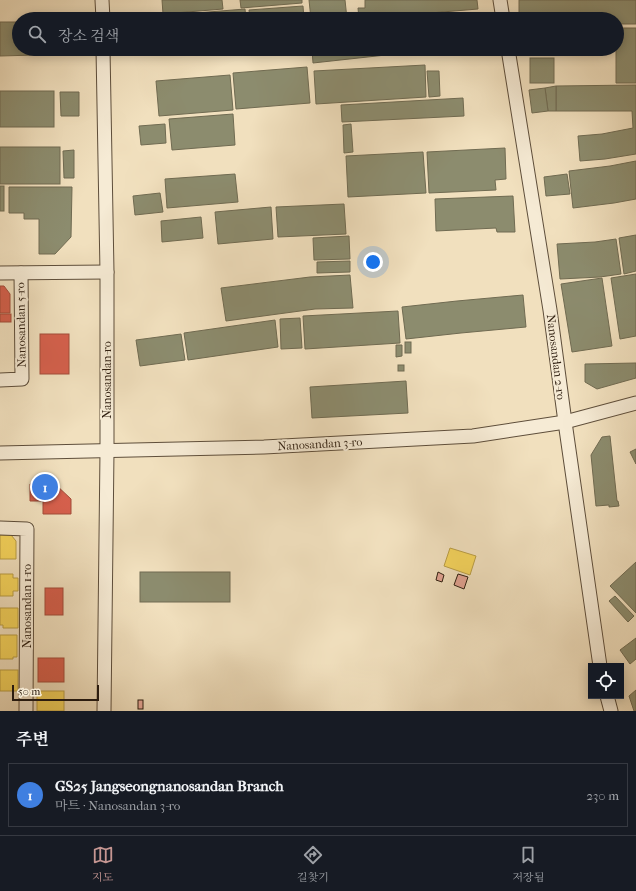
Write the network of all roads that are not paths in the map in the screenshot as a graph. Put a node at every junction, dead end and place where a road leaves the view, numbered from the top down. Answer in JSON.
{"nodes":[{"id":1,"x":102,"y":0,"type":"edge"},
{"id":2,"x":500,"y":0,"type":"edge"},
{"id":3,"x":103,"y":12,"type":"edge"},
{"id":4,"x":502,"y":12,"type":"edge"},
{"id":5,"x":103,"y":56,"type":"edge"},
{"id":6,"x":509,"y":56,"type":"edge"},
{"id":7,"x":106,"y":272,"type":"junction"},
{"id":8,"x":0,"y":273,"type":"edge"},
{"id":9,"x":21,"y":273,"type":"junction"},
{"id":10,"x":0,"y":380,"type":"edge"},
{"id":11,"x":636,"y":403,"type":"edge"},
{"id":12,"x":565,"y":422,"type":"junction"},
{"id":13,"x":106,"y":451,"type":"junction"},
{"id":14,"x":0,"y":453,"type":"edge"},
{"id":15,"x":0,"y":528,"type":"edge"},
{"id":16,"x":600,"y":663,"type":"edge"},
{"id":17,"x":608,"y":699,"type":"edge"},
{"id":18,"x":26,"y":711,"type":"edge"},
{"id":19,"x":104,"y":711,"type":"edge"},
{"id":20,"x":611,"y":711,"type":"edge"}],
"edges":[{"from":1,"to":3,"type":"street"},
{"from":2,"to":4,"type":"street"},
{"from":5,"to":7,"type":"street","name":"Nanosandan-ro"},
{"from":6,"to":12,"type":"street","name":"Nanosandan 2-ro"},
{"from":7,"to":9,"type":"street","name":"Nanosandan 5-ro"},
{"from":7,"to":13,"type":"street","name":"Nanosandan-ro"},
{"from":8,"to":9,"type":"street","name":"Nanosandan 5-ro"},
{"from":9,"to":10,"type":"street","name":"Nanosandan 5-ro"},
{"from":11,"to":12,"type":"street","name":"Nanosandan 3-ro"},
{"from":12,"to":13,"type":"street","name":"Nanosandan 3-ro"},
{"from":12,"to":16,"type":"street","name":"Nanosandan 2-ro"},
{"from":13,"to":14,"type":"street","name":"Nanosandan 3-ro"},
{"from":13,"to":19,"type":"street","name":"Nanosandan-ro"},
{"from":15,"to":18,"type":"street","name":"Nanosandan 1-ro"},
{"from":17,"to":20,"type":"street"}]}
